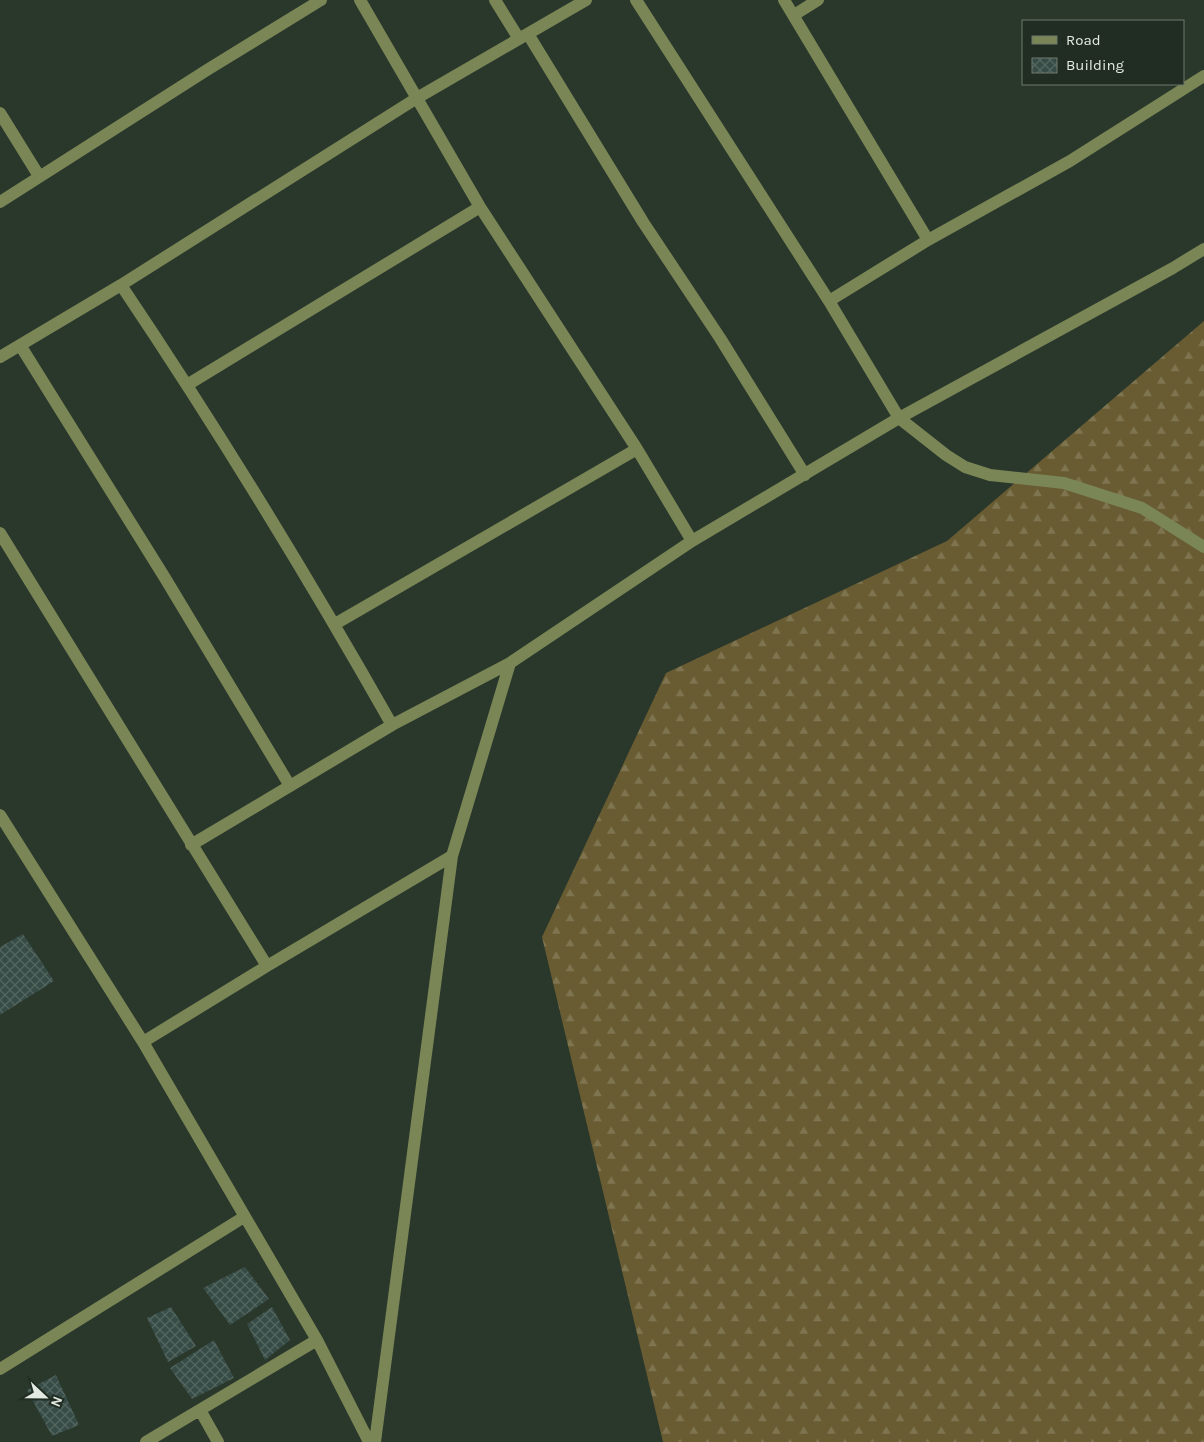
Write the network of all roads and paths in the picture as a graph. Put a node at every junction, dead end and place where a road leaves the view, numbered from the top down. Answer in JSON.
{"nodes":[{"id":1,"x":321,"y":0,"type":"edge"},
{"id":2,"x":360,"y":0,"type":"edge"},
{"id":3,"x":495,"y":0,"type":"edge"},
{"id":4,"x":586,"y":0,"type":"edge"},
{"id":5,"x":636,"y":0,"type":"edge"},
{"id":6,"x":784,"y":0,"type":"edge"},
{"id":7,"x":818,"y":0,"type":"edge"},
{"id":8,"x":794,"y":15,"type":"junction"},
{"id":9,"x":523,"y":36,"type":"junction"},
{"id":10,"x":1204,"y":76,"type":"edge"},
{"id":11,"x":417,"y":98,"type":"junction"},
{"id":12,"x":0,"y":113,"type":"edge"},
{"id":13,"x":39,"y":176,"type":"junction"},
{"id":14,"x":0,"y":202,"type":"edge"},
{"id":15,"x":480,"y":207,"type":"junction"},
{"id":16,"x":928,"y":240,"type":"junction"},
{"id":17,"x":1204,"y":248,"type":"edge"},
{"id":18,"x":121,"y":285,"type":"junction"},
{"id":19,"x":829,"y":301,"type":"junction"},
{"id":20,"x":20,"y":345,"type":"junction"},
{"id":21,"x":0,"y":357,"type":"edge"},
{"id":22,"x":187,"y":385,"type":"junction"},
{"id":23,"x":898,"y":418,"type":"junction"},
{"id":24,"x":637,"y":449,"type":"junction"},
{"id":25,"x":805,"y":475,"type":"junction"},
{"id":26,"x":0,"y":533,"type":"edge"},
{"id":27,"x":692,"y":541,"type":"junction"},
{"id":28,"x":1204,"y":547,"type":"edge"},
{"id":29,"x":335,"y":624,"type":"junction"},
{"id":30,"x":510,"y":663,"type":"junction"},
{"id":31,"x":392,"y":724,"type":"junction"},
{"id":32,"x":290,"y":786,"type":"junction"},
{"id":33,"x":0,"y":815,"type":"edge"},
{"id":34,"x":5,"y":834,"type":"edge"},
{"id":35,"x":191,"y":845,"type":"junction"},
{"id":36,"x":452,"y":856,"type":"junction"},
{"id":37,"x":267,"y":966,"type":"junction"},
{"id":38,"x":143,"y":1042,"type":"junction"},
{"id":39,"x":244,"y":1217,"type":"junction"},
{"id":40,"x":317,"y":1340,"type":"junction"},
{"id":41,"x":0,"y":1369,"type":"edge"},
{"id":42,"x":200,"y":1410,"type":"junction"},
{"id":43,"x":146,"y":1442,"type":"edge"},
{"id":44,"x":218,"y":1442,"type":"edge"},
{"id":45,"x":369,"y":1442,"type":"edge"},
{"id":46,"x":375,"y":1442,"type":"edge"}],
"edges":[{"from":1,"to":13,"type":"street"},
{"from":2,"to":11,"type":"street"},
{"from":3,"to":9,"type":"street"},
{"from":4,"to":9,"type":"street"},
{"from":5,"to":19,"type":"street"},
{"from":6,"to":8,"type":"street"},
{"from":7,"to":8,"type":"street"},
{"from":8,"to":16,"type":"street"},
{"from":9,"to":11,"type":"street"},
{"from":9,"to":25,"type":"street"},
{"from":10,"to":16,"type":"street"},
{"from":11,"to":15,"type":"street"},
{"from":11,"to":18,"type":"street"},
{"from":12,"to":13,"type":"street"},
{"from":13,"to":14,"type":"street"},
{"from":15,"to":22,"type":"street"},
{"from":15,"to":24,"type":"street"},
{"from":16,"to":19,"type":"street"},
{"from":17,"to":23,"type":"street"},
{"from":18,"to":20,"type":"street"},
{"from":18,"to":22,"type":"street"},
{"from":19,"to":23,"type":"street"},
{"from":20,"to":21,"type":"street"},
{"from":20,"to":32,"type":"street"},
{"from":22,"to":29,"type":"street"},
{"from":23,"to":25,"type":"street"},
{"from":23,"to":28,"type":"street"},
{"from":24,"to":27,"type":"street"},
{"from":24,"to":29,"type":"street"},
{"from":25,"to":27,"type":"street"},
{"from":26,"to":35,"type":"street"},
{"from":27,"to":30,"type":"street"},
{"from":29,"to":31,"type":"street"},
{"from":30,"to":31,"type":"street"},
{"from":30,"to":36,"type":"street"},
{"from":31,"to":32,"type":"street"},
{"from":32,"to":35,"type":"street"},
{"from":33,"to":34,"type":"street"},
{"from":34,"to":38,"type":"street"},
{"from":35,"to":37,"type":"street"},
{"from":36,"to":37,"type":"street"},
{"from":36,"to":46,"type":"street"},
{"from":37,"to":38,"type":"street"},
{"from":38,"to":39,"type":"street"},
{"from":39,"to":40,"type":"street"},
{"from":39,"to":41,"type":"street"},
{"from":40,"to":42,"type":"street"},
{"from":40,"to":45,"type":"street"},
{"from":42,"to":43,"type":"street"},
{"from":42,"to":44,"type":"street"}]}
